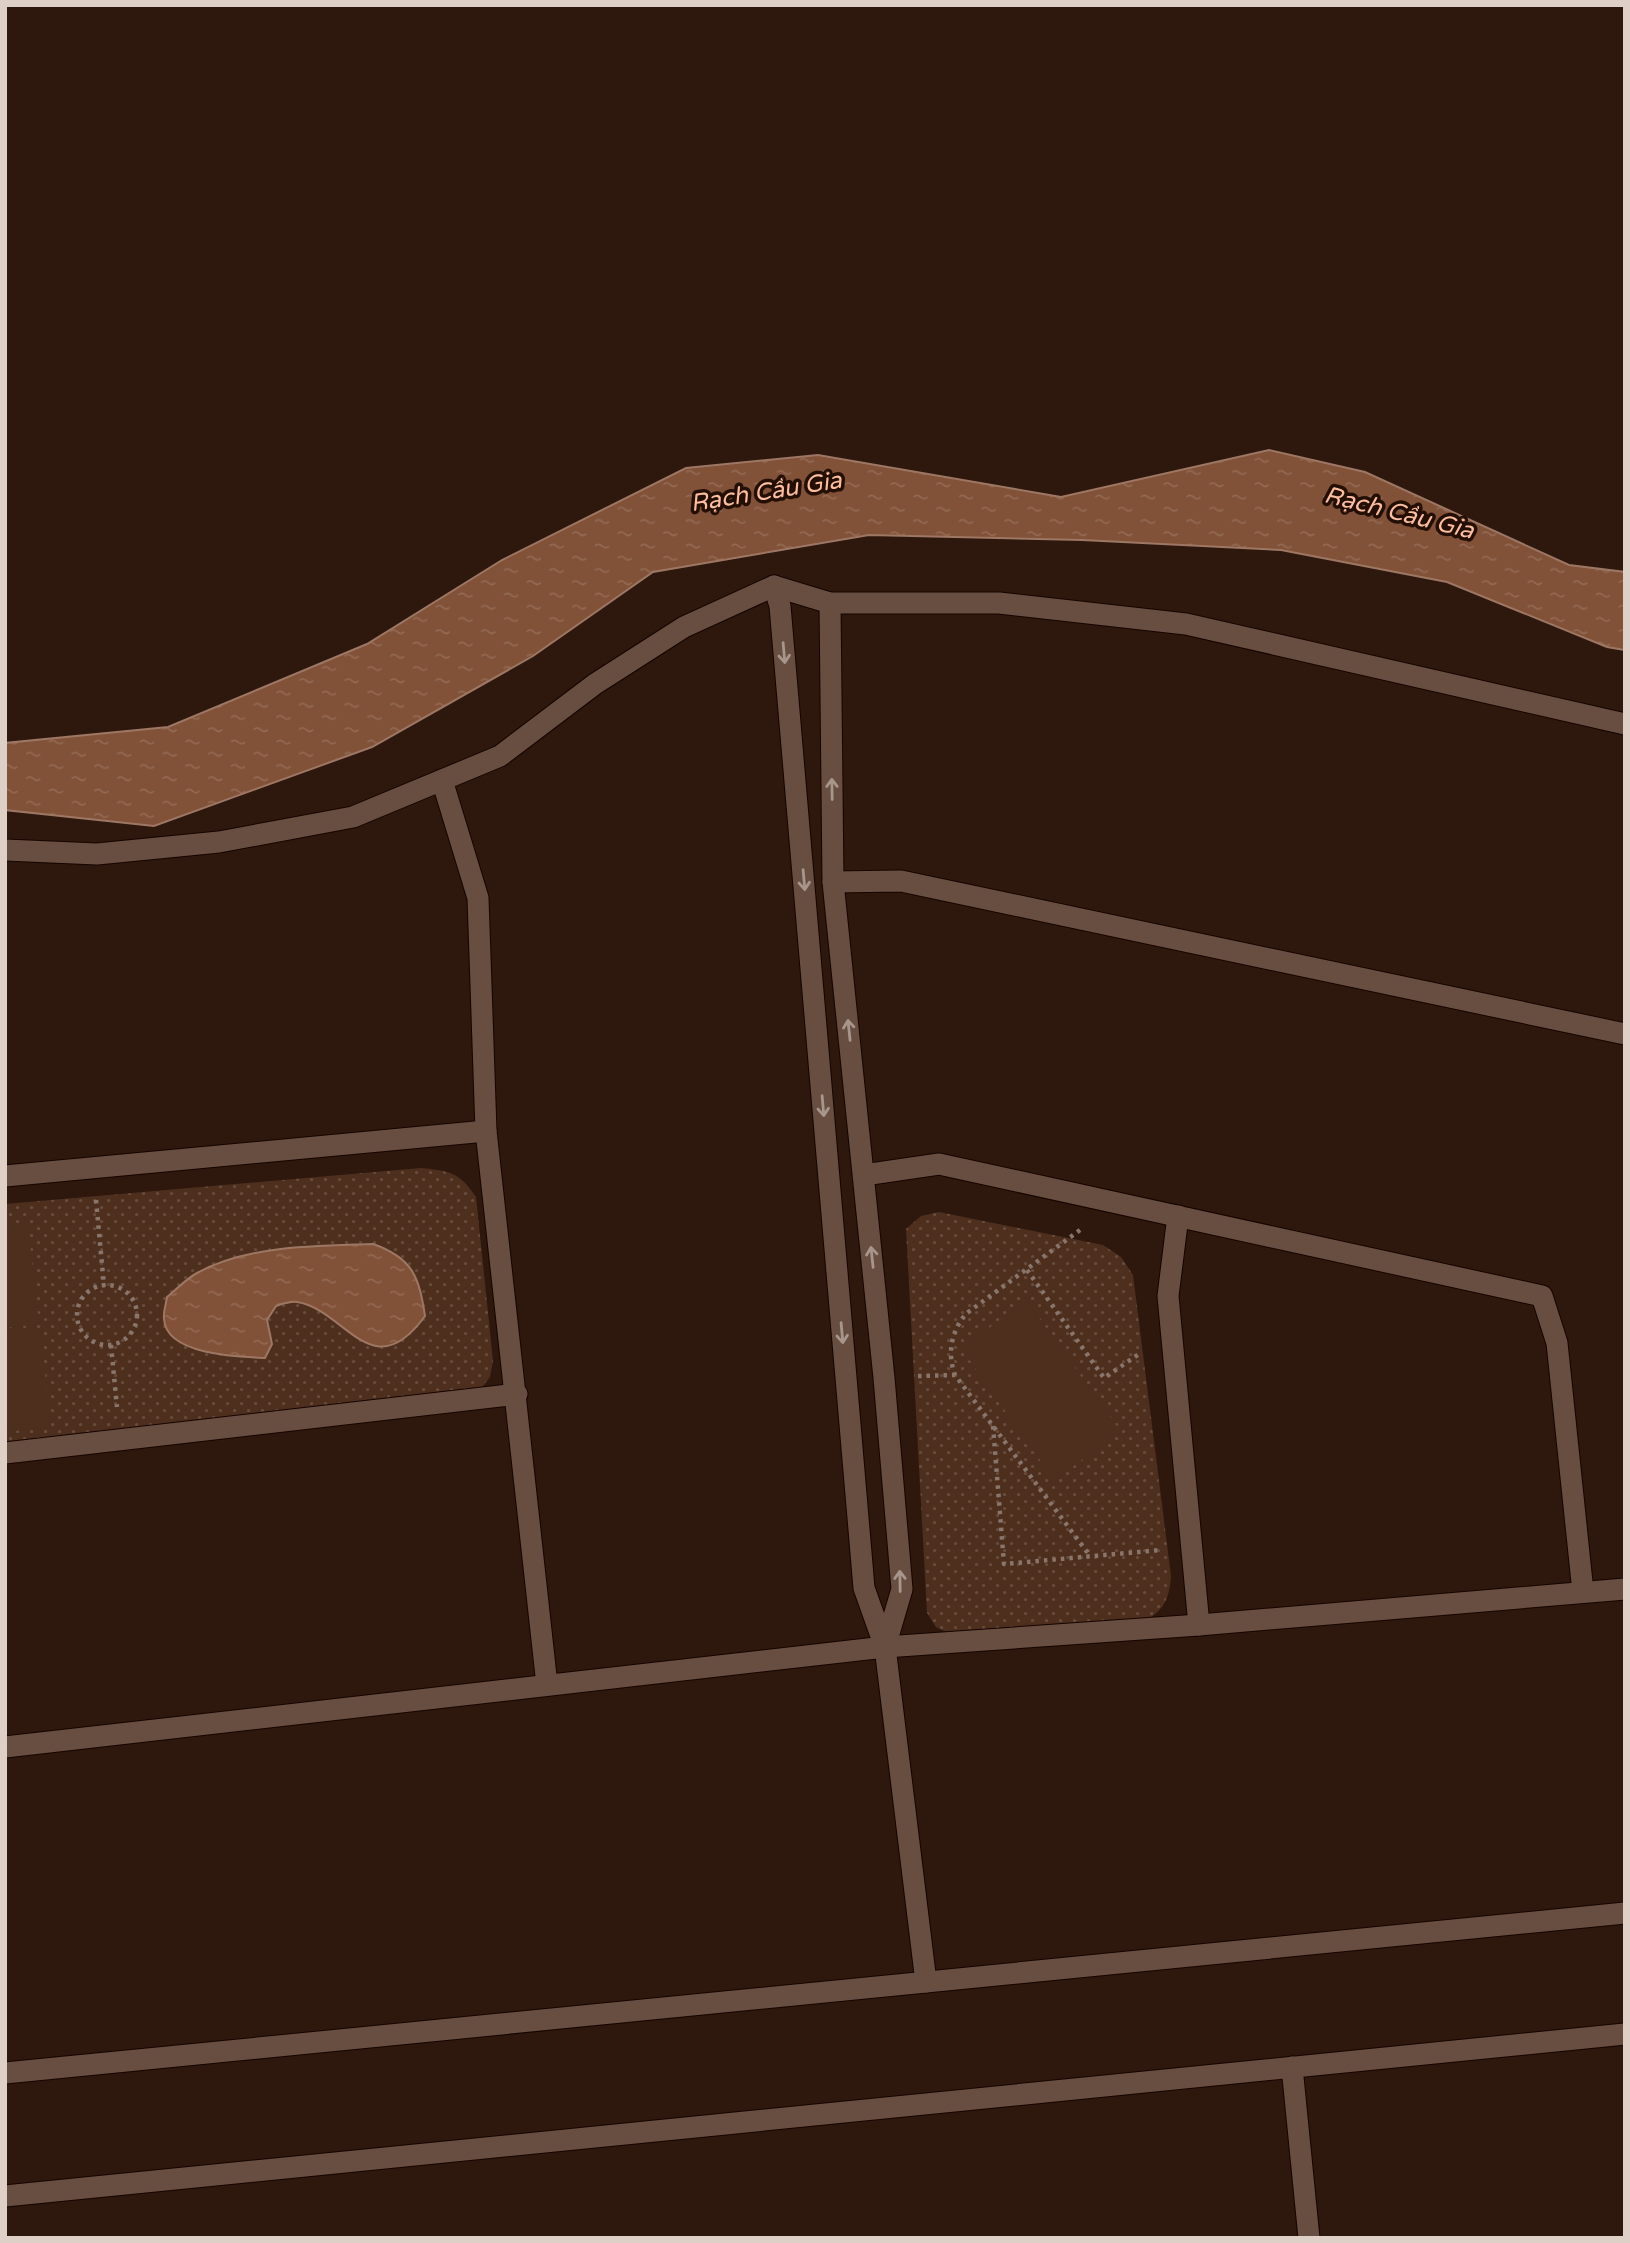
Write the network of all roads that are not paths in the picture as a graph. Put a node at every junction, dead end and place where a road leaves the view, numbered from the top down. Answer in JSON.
{"nodes":[{"id":1,"x":774,"y":586,"type":"junction"},
{"id":2,"x":830,"y":603,"type":"junction"},
{"id":3,"x":1625,"y":724,"type":"edge"},
{"id":4,"x":442,"y":780,"type":"junction"},
{"id":5,"x":5,"y":850,"type":"edge"},
{"id":6,"x":834,"y":882,"type":"junction"},
{"id":7,"x":1625,"y":1034,"type":"edge"},
{"id":8,"x":486,"y":1130,"type":"junction"},
{"id":9,"x":864,"y":1175,"type":"junction"},
{"id":10,"x":5,"y":1176,"type":"edge"},
{"id":11,"x":1178,"y":1216,"type":"junction"},
{"id":12,"x":517,"y":1394,"type":"junction"},
{"id":13,"x":5,"y":1453,"type":"edge"},
{"id":14,"x":1625,"y":1589,"type":"edge"},
{"id":15,"x":1583,"y":1592,"type":"junction"},
{"id":16,"x":1199,"y":1625,"type":"junction"},
{"id":17,"x":885,"y":1647,"type":"junction"},
{"id":18,"x":547,"y":1685,"type":"junction"},
{"id":19,"x":5,"y":1747,"type":"edge"},
{"id":20,"x":1625,"y":1913,"type":"edge"},
{"id":21,"x":926,"y":1982,"type":"junction"},
{"id":22,"x":1625,"y":2034,"type":"edge"},
{"id":23,"x":1292,"y":2067,"type":"junction"},
{"id":24,"x":5,"y":2073,"type":"edge"},
{"id":25,"x":5,"y":2196,"type":"edge"},
{"id":26,"x":1309,"y":2238,"type":"edge"}],
"edges":[{"from":1,"to":2,"type":"street"},
{"from":1,"to":4,"type":"street"},
{"from":1,"to":17,"type":"street","one_way":true},
{"from":2,"to":3,"type":"street"},
{"from":6,"to":2,"type":"street","one_way":true},
{"from":4,"to":5,"type":"street"},
{"from":4,"to":8,"type":"street"},
{"from":6,"to":7,"type":"street"},
{"from":9,"to":6,"type":"street","one_way":true},
{"from":8,"to":10,"type":"street"},
{"from":8,"to":12,"type":"street"},
{"from":9,"to":11,"type":"street"},
{"from":17,"to":9,"type":"street","one_way":true},
{"from":11,"to":15,"type":"street"},
{"from":11,"to":16,"type":"street"},
{"from":12,"to":13,"type":"street"},
{"from":12,"to":18,"type":"street"},
{"from":14,"to":15,"type":"street"},
{"from":15,"to":16,"type":"street"},
{"from":16,"to":17,"type":"street"},
{"from":17,"to":18,"type":"street"},
{"from":17,"to":21,"type":"street"},
{"from":18,"to":19,"type":"street"},
{"from":20,"to":21,"type":"street"},
{"from":21,"to":24,"type":"street"},
{"from":22,"to":23,"type":"street"},
{"from":23,"to":25,"type":"street"},
{"from":23,"to":26,"type":"street"}]}
